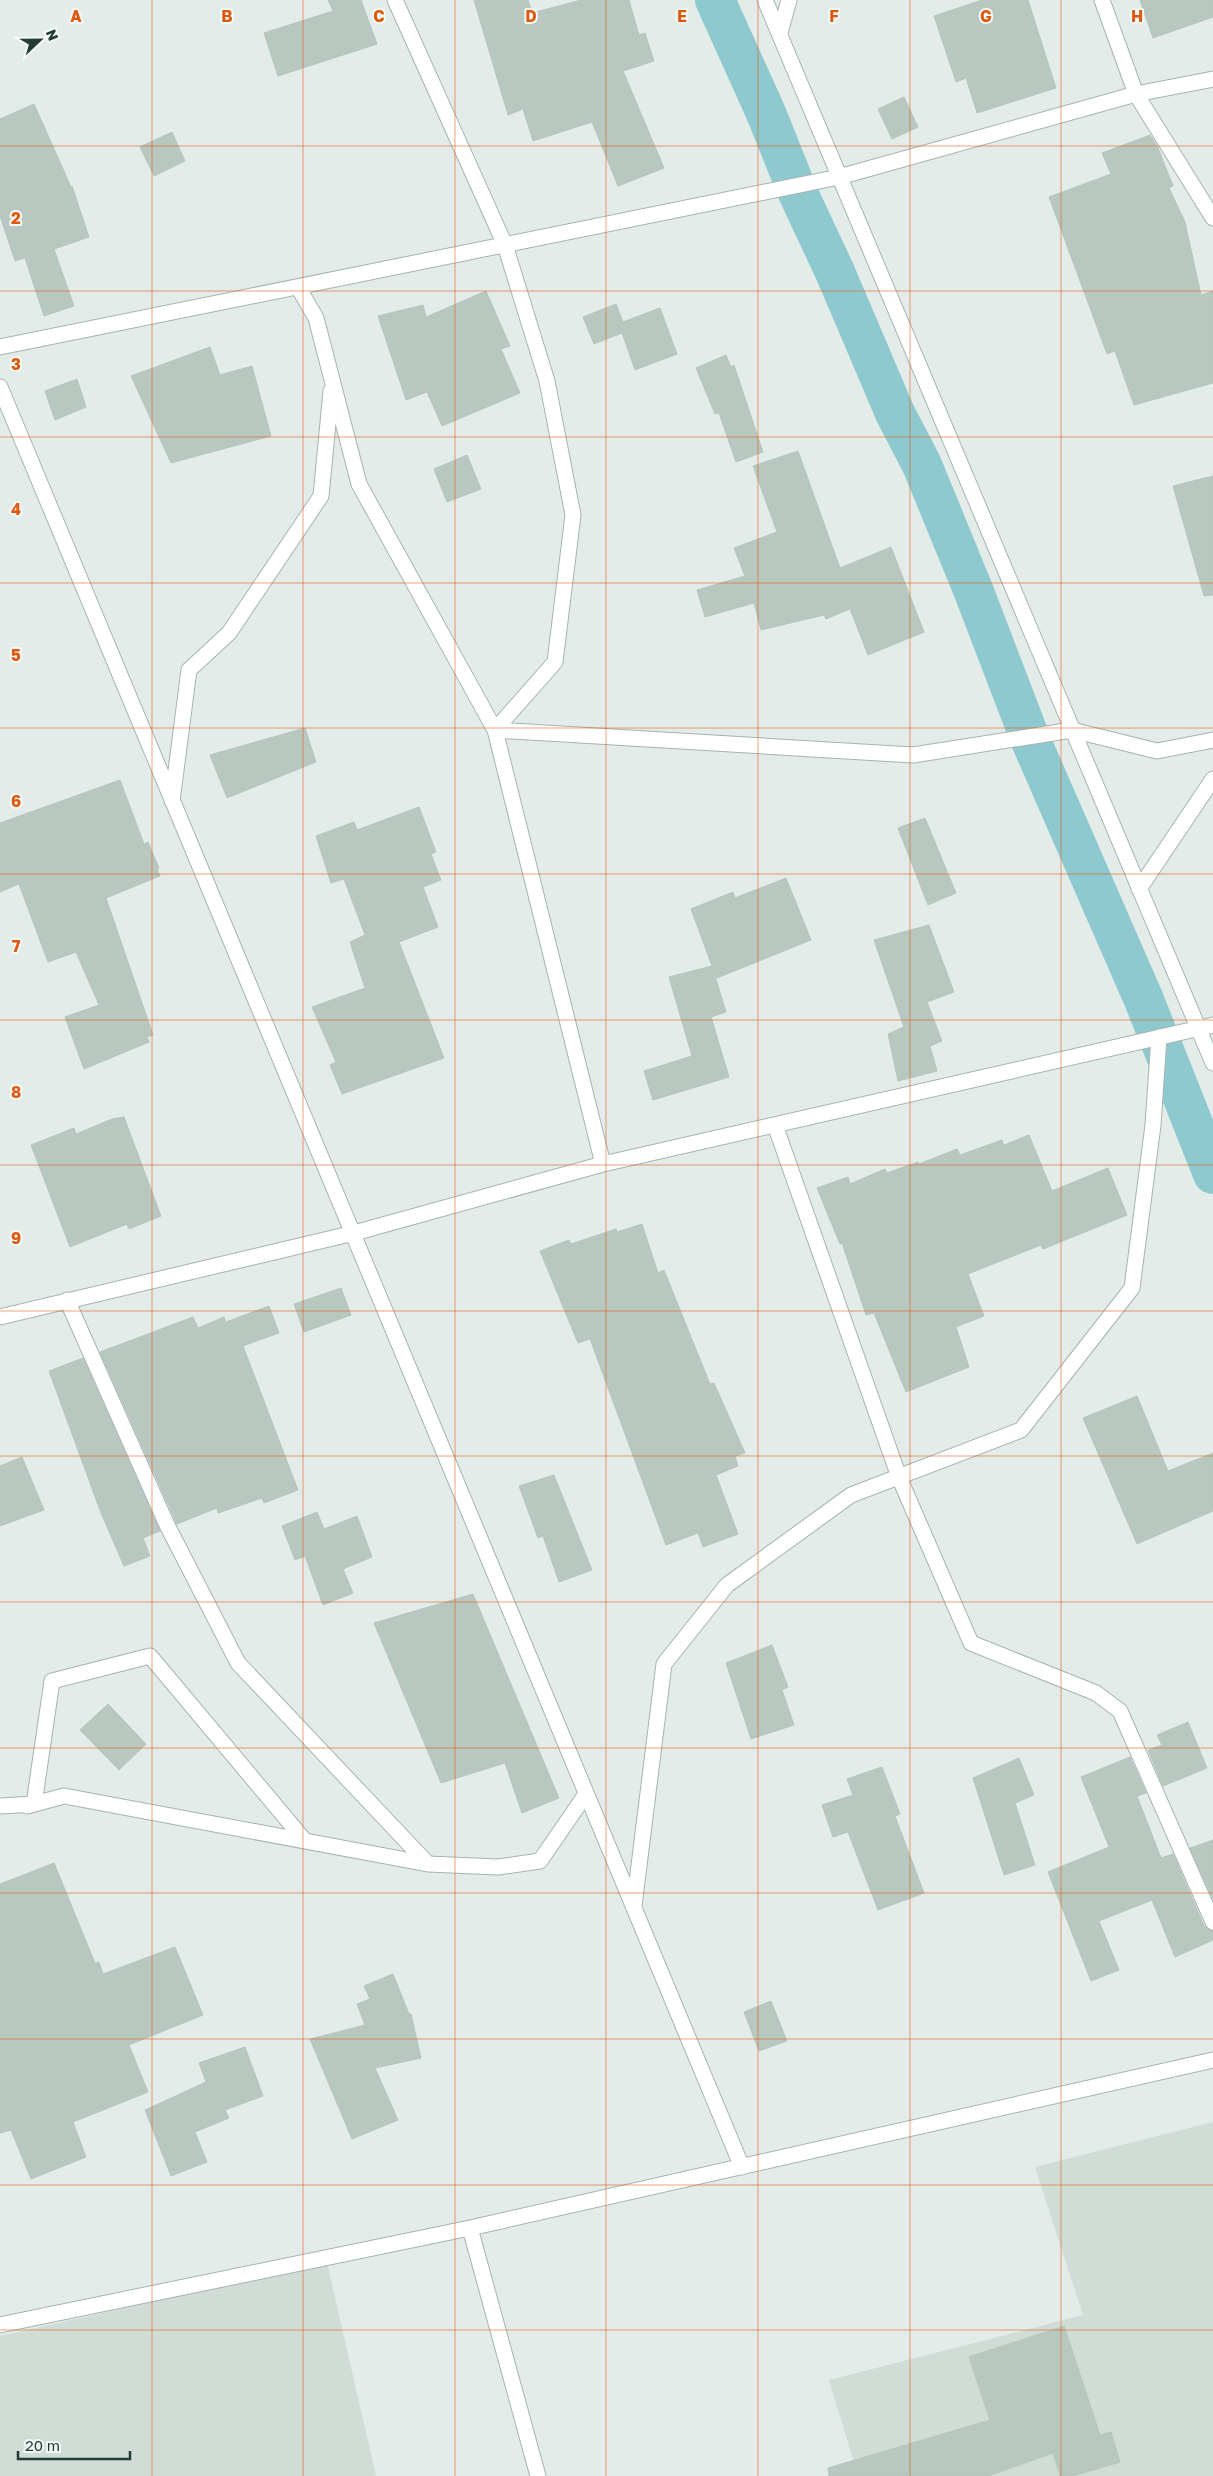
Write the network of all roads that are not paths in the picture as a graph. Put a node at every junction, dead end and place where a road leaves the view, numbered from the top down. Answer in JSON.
{"nodes":[{"id":1,"x":395,"y":0,"type":"edge"},
{"id":2,"x":764,"y":0,"type":"edge"},
{"id":3,"x":788,"y":0,"type":"edge"},
{"id":4,"x":1102,"y":0,"type":"edge"},
{"id":5,"x":780,"y":33,"type":"junction"},
{"id":6,"x":1213,"y":80,"type":"edge"},
{"id":7,"x":1136,"y":94,"type":"junction"},
{"id":8,"x":839,"y":177,"type":"junction"},
{"id":9,"x":1213,"y":218,"type":"edge"},
{"id":10,"x":505,"y":245,"type":"junction"},
{"id":11,"x":298,"y":287,"type":"junction"},
{"id":12,"x":0,"y":347,"type":"edge"},
{"id":13,"x":332,"y":380,"type":"junction"},
{"id":14,"x":0,"y":386,"type":"edge"},
{"id":15,"x":495,"y":730,"type":"junction"},
{"id":16,"x":1072,"y":730,"type":"junction"},
{"id":17,"x":1213,"y":740,"type":"edge"},
{"id":18,"x":1213,"y":779,"type":"edge"},
{"id":19,"x":172,"y":801,"type":"junction"},
{"id":20,"x":1139,"y":889,"type":"junction"},
{"id":21,"x":1206,"y":1027,"type":"edge"},
{"id":22,"x":1159,"y":1037,"type":"junction"},
{"id":23,"x":1213,"y":1063,"type":"edge"},
{"id":24,"x":776,"y":1125,"type":"junction"},
{"id":25,"x":603,"y":1164,"type":"junction"},
{"id":26,"x":354,"y":1233,"type":"junction"},
{"id":27,"x":67,"y":1300,"type":"junction"},
{"id":28,"x":0,"y":1317,"type":"edge"},
{"id":29,"x":899,"y":1477,"type":"junction"},
{"id":30,"x":586,"y":1794,"type":"junction"},
{"id":31,"x":34,"y":1804,"type":"junction"},
{"id":32,"x":0,"y":1806,"type":"edge"},
{"id":33,"x":0,"y":1813,"type":"edge"},
{"id":34,"x":305,"y":1841,"type":"junction"},
{"id":35,"x":428,"y":1864,"type":"junction"},
{"id":36,"x":633,"y":1907,"type":"junction"},
{"id":37,"x":1213,"y":1922,"type":"edge"},
{"id":38,"x":1213,"y":2060,"type":"edge"},
{"id":39,"x":742,"y":2167,"type":"junction"},
{"id":40,"x":470,"y":2228,"type":"junction"},
{"id":41,"x":0,"y":2325,"type":"edge"},
{"id":42,"x":538,"y":2476,"type":"edge"}],
"edges":[{"from":1,"to":10,"type":"street"},
{"from":2,"to":5,"type":"street"},
{"from":3,"to":5,"type":"street"},
{"from":4,"to":7,"type":"street"},
{"from":5,"to":8,"type":"street"},
{"from":6,"to":7,"type":"street"},
{"from":7,"to":8,"type":"street"},
{"from":7,"to":9,"type":"street"},
{"from":8,"to":10,"type":"street"},
{"from":8,"to":16,"type":"street"},
{"from":10,"to":11,"type":"street"},
{"from":10,"to":15,"type":"street"},
{"from":11,"to":12,"type":"street"},
{"from":11,"to":13,"type":"street"},
{"from":13,"to":15,"type":"street"},
{"from":13,"to":19,"type":"street"},
{"from":14,"to":19,"type":"street"},
{"from":15,"to":16,"type":"street"},
{"from":15,"to":25,"type":"street"},
{"from":16,"to":17,"type":"street"},
{"from":16,"to":20,"type":"street"},
{"from":18,"to":20,"type":"street"},
{"from":19,"to":26,"type":"street"},
{"from":20,"to":21,"type":"street"},
{"from":21,"to":22,"type":"street"},
{"from":21,"to":23,"type":"street"},
{"from":22,"to":24,"type":"street"},
{"from":22,"to":29,"type":"street"},
{"from":24,"to":25,"type":"street"},
{"from":24,"to":29,"type":"street"},
{"from":25,"to":26,"type":"street"},
{"from":26,"to":27,"type":"street"},
{"from":26,"to":30,"type":"street"},
{"from":27,"to":28,"type":"street"},
{"from":27,"to":35,"type":"street"},
{"from":29,"to":36,"type":"street"},
{"from":29,"to":37,"type":"street"},
{"from":30,"to":35,"type":"street"},
{"from":30,"to":36,"type":"street"},
{"from":31,"to":32,"type":"street"},
{"from":31,"to":33,"type":"street"},
{"from":31,"to":34,"type":"street"},
{"from":31,"to":34,"type":"street"},
{"from":34,"to":35,"type":"street"},
{"from":36,"to":39,"type":"street"},
{"from":38,"to":39,"type":"street"},
{"from":39,"to":40,"type":"street"},
{"from":40,"to":41,"type":"street"},
{"from":40,"to":42,"type":"street"}]}
